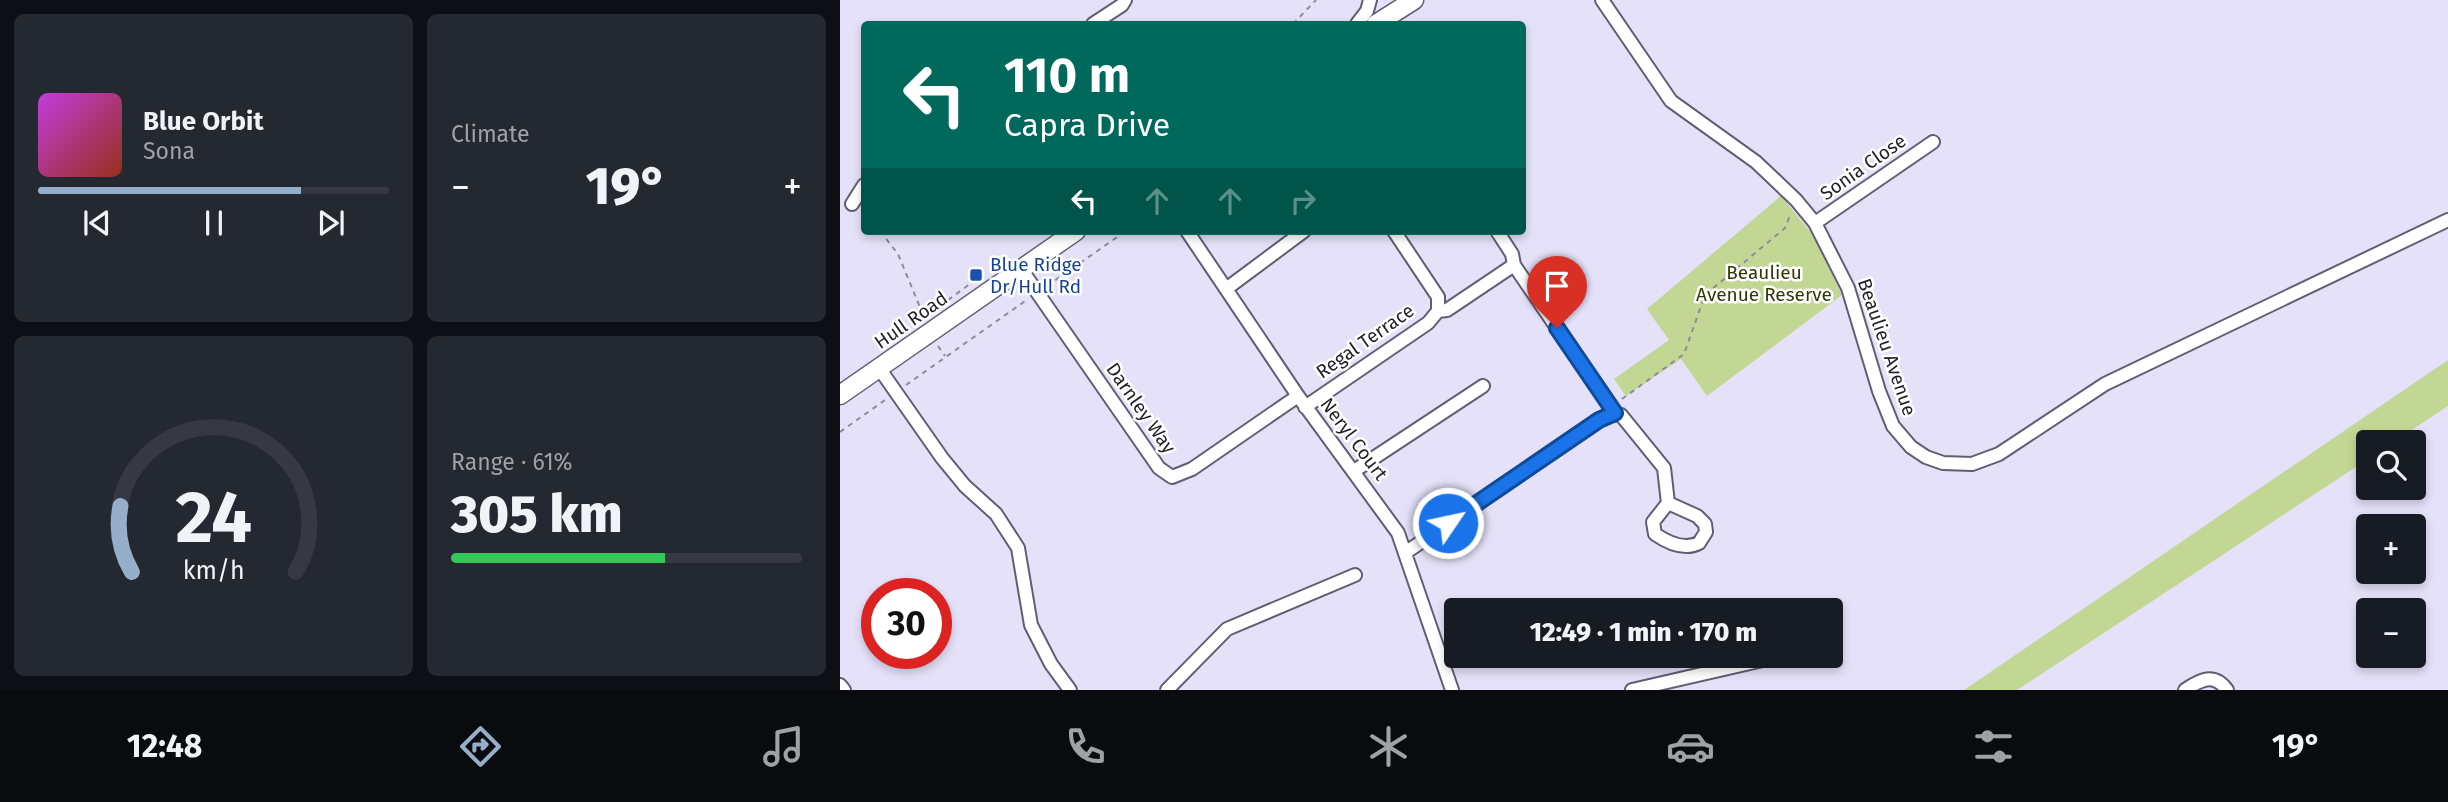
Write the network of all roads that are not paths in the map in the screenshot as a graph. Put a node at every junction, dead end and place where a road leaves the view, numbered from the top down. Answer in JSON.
{"nodes":[{"id":1,"x":1125,"y":0,"type":"edge"},
{"id":2,"x":1370,"y":0,"type":"edge"},
{"id":3,"x":1602,"y":0,"type":"edge"},
{"id":4,"x":1407,"y":2,"type":"edge"},
{"id":5,"x":1098,"y":21,"type":"edge"},
{"id":6,"x":1359,"y":21,"type":"edge"},
{"id":7,"x":1380,"y":21,"type":"edge"},
{"id":8,"x":1933,"y":142,"type":"dead end"},
{"id":9,"x":861,"y":190,"type":"edge"},
{"id":10,"x":852,"y":204,"type":"dead end"},
{"id":11,"x":2448,"y":220,"type":"edge"},
{"id":12,"x":1815,"y":223,"type":"junction"},
{"id":13,"x":1070,"y":235,"type":"edge"},
{"id":14,"x":1189,"y":235,"type":"edge"},
{"id":15,"x":1299,"y":235,"type":"edge"},
{"id":16,"x":1397,"y":235,"type":"edge"},
{"id":17,"x":1500,"y":235,"type":"edge"},
{"id":18,"x":1514,"y":265,"type":"junction"},
{"id":19,"x":1021,"y":269,"type":"junction"},
{"id":20,"x":1226,"y":289,"type":"junction"},
{"id":21,"x":1438,"y":311,"type":"junction"},
{"id":22,"x":878,"y":368,"type":"junction"},
{"id":23,"x":1482,"y":386,"type":"dead end"},
{"id":24,"x":840,"y":395,"type":"edge"},
{"id":25,"x":1301,"y":401,"type":"junction"},
{"id":26,"x":1615,"y":413,"type":"junction"},
{"id":27,"x":1354,"y":471,"type":"junction"},
{"id":28,"x":1668,"y":503,"type":"dead end"},
{"id":29,"x":1405,"y":553,"type":"junction"},
{"id":30,"x":1355,"y":575,"type":"dead end"},
{"id":31,"x":1728,"y":668,"type":"edge"},
{"id":32,"x":840,"y":684,"type":"edge"},
{"id":33,"x":844,"y":690,"type":"edge"},
{"id":34,"x":1070,"y":690,"type":"edge"},
{"id":35,"x":1167,"y":690,"type":"edge"},
{"id":36,"x":1452,"y":690,"type":"edge"},
{"id":37,"x":1632,"y":690,"type":"edge"},
{"id":38,"x":2185,"y":690,"type":"edge"},
{"id":39,"x":2227,"y":690,"type":"edge"}],
"edges":[{"from":1,"to":5,"type":"street"},
{"from":2,"to":6,"type":"street"},
{"from":3,"to":12,"type":"street","name":"Beaulieu Avenue"},
{"from":4,"to":7,"type":"main road"},
{"from":8,"to":12,"type":"street","name":"Sonia Close"},
{"from":9,"to":10,"type":"street"},
{"from":11,"to":12,"type":"street","name":"Beaulieu Avenue"},
{"from":13,"to":19,"type":"main road","name":"Hull Road"},
{"from":14,"to":20,"type":"street","name":"Neryl Court"},
{"from":15,"to":20,"type":"street"},
{"from":16,"to":21,"type":"street","name":"Regal Terrace"},
{"from":17,"to":18,"type":"street"},
{"from":18,"to":21,"type":"street"},
{"from":18,"to":26,"type":"street"},
{"from":19,"to":22,"type":"main road","name":"Hull Road"},
{"from":19,"to":25,"type":"street","name":"Darnley Way"},
{"from":20,"to":25,"type":"street","name":"Neryl Court"},
{"from":21,"to":25,"type":"street","name":"Regal Terrace"},
{"from":22,"to":24,"type":"main road","name":"Hull Road"},
{"from":22,"to":34,"type":"street"},
{"from":23,"to":27,"type":"street"},
{"from":25,"to":27,"type":"street","name":"Neryl Court"},
{"from":26,"to":28,"type":"street"},
{"from":26,"to":29,"type":"street"},
{"from":27,"to":29,"type":"street","name":"Neryl Court"},
{"from":29,"to":36,"type":"street","name":"Neryl Court"},
{"from":30,"to":35,"type":"street"},
{"from":31,"to":37,"type":"street"},
{"from":32,"to":33,"type":"street"},
{"from":38,"to":39,"type":"street"}]}
